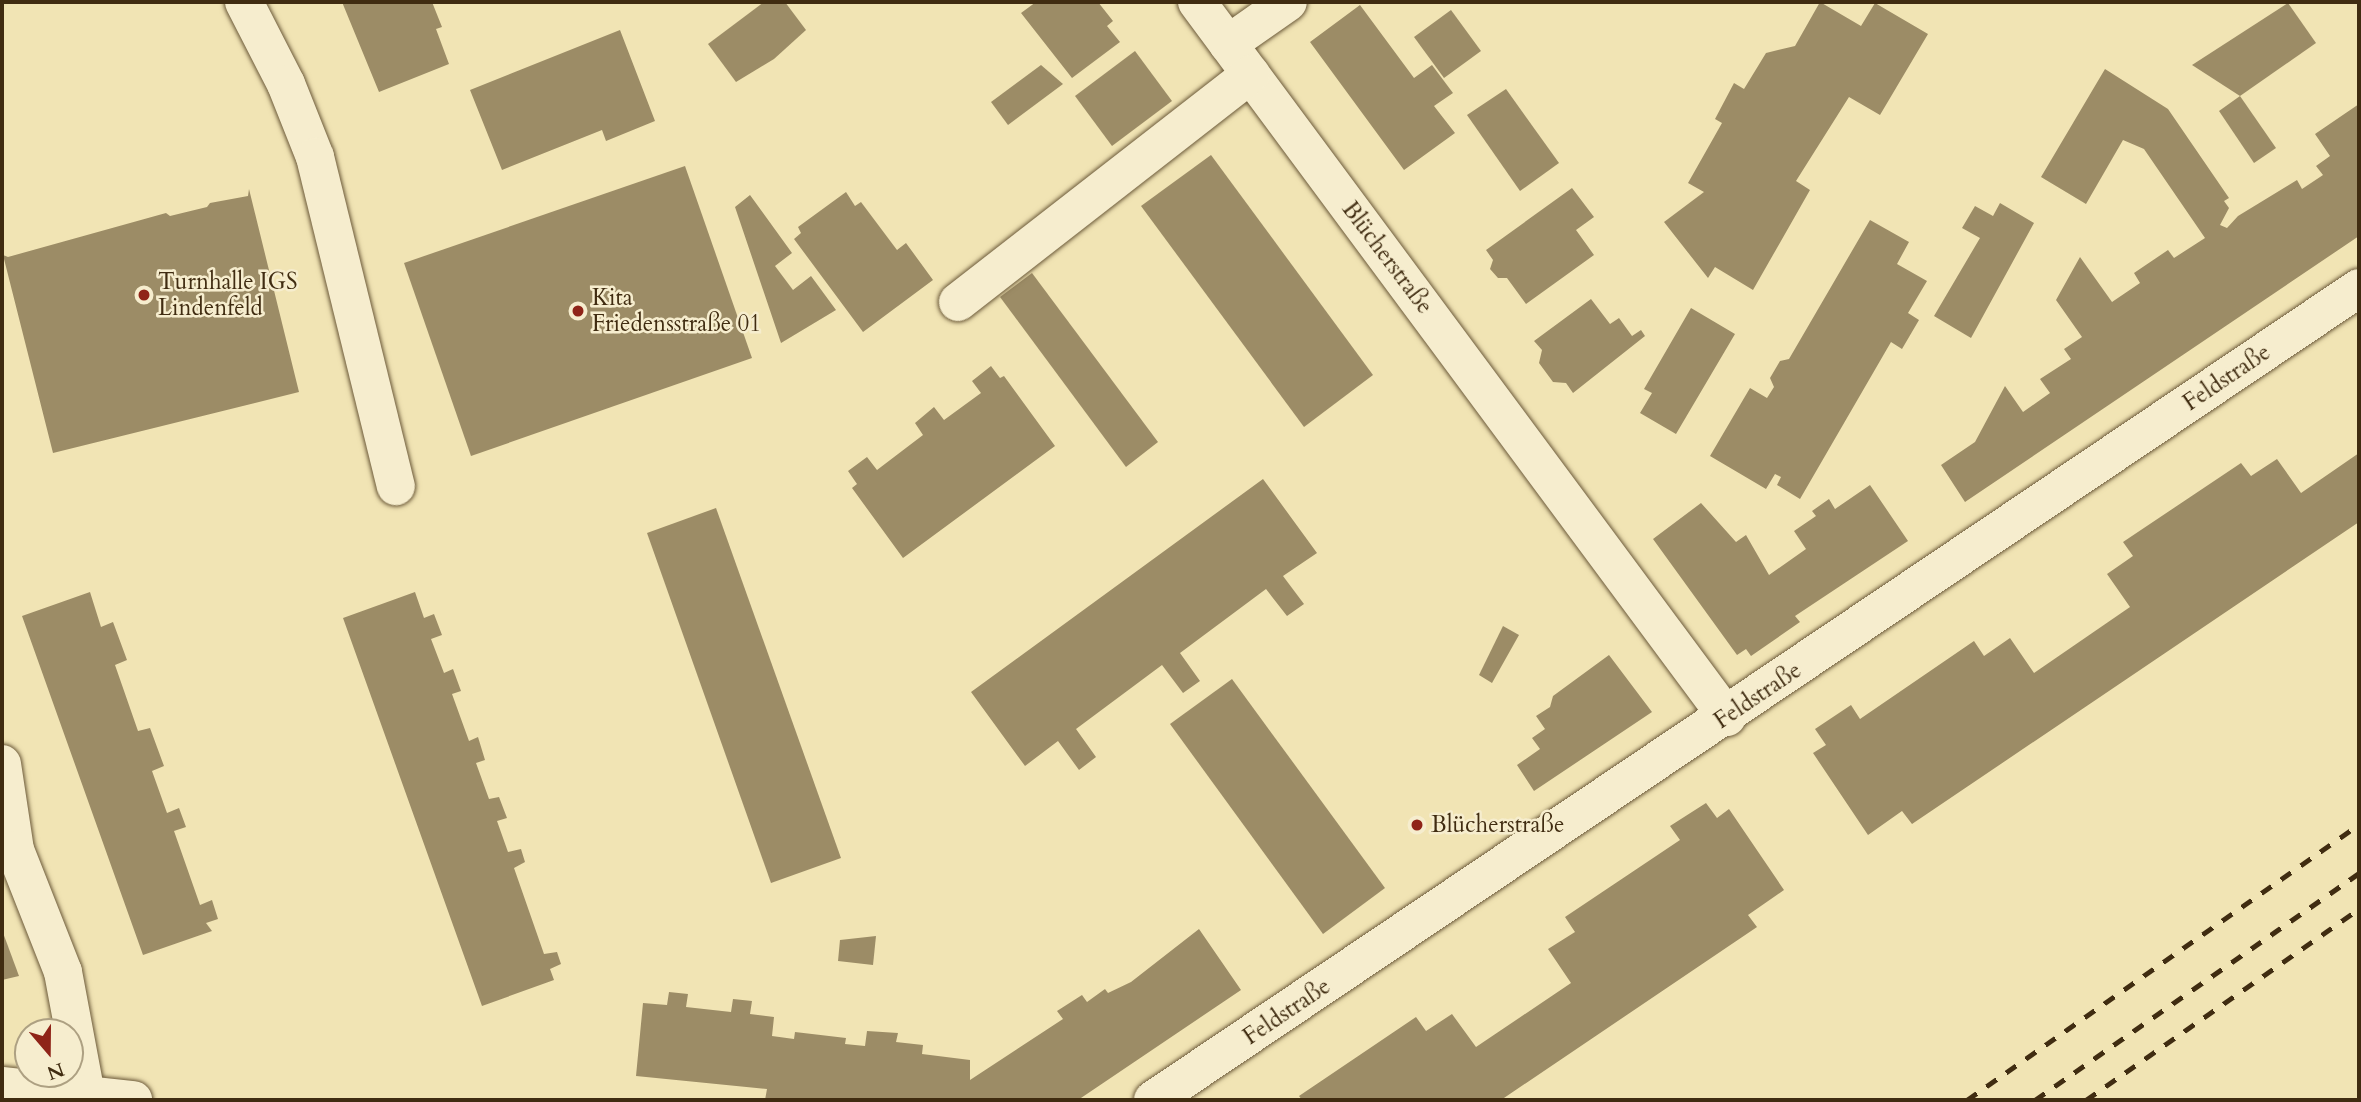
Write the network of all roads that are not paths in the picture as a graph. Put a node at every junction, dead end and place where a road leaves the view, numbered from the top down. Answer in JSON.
{"nodes":[{"id":1,"x":244,"y":2,"type":"edge"},
{"id":2,"x":1197,"y":2,"type":"edge"},
{"id":3,"x":1288,"y":2,"type":"edge"},
{"id":4,"x":1228,"y":44,"type":"junction"},
{"id":5,"x":1251,"y":74,"type":"junction"},
{"id":6,"x":2359,"y":288,"type":"edge"},
{"id":7,"x":958,"y":302,"type":"dead end"},
{"id":8,"x":396,"y":486,"type":"dead end"},
{"id":9,"x":1727,"y":717,"type":"junction"},
{"id":10,"x":2,"y":764,"type":"edge"},
{"id":11,"x":2,"y":1086,"type":"edge"},
{"id":12,"x":86,"y":1095,"type":"junction"},
{"id":13,"x":133,"y":1100,"type":"edge"},
{"id":14,"x":1153,"y":1100,"type":"edge"}],
"edges":[{"from":1,"to":8,"type":"street"},
{"from":2,"to":4,"type":"street","name":"Blücherstraße"},
{"from":3,"to":4,"type":"street"},
{"from":4,"to":5,"type":"street","name":"Blücherstraße"},
{"from":5,"to":7,"type":"street"},
{"from":5,"to":9,"type":"street","name":"Blücherstraße"},
{"from":6,"to":9,"type":"street","name":"Feldstraße"},
{"from":9,"to":14,"type":"street","name":"Feldstraße"},
{"from":10,"to":12,"type":"street"},
{"from":11,"to":12,"type":"street"},
{"from":12,"to":13,"type":"street"}]}
